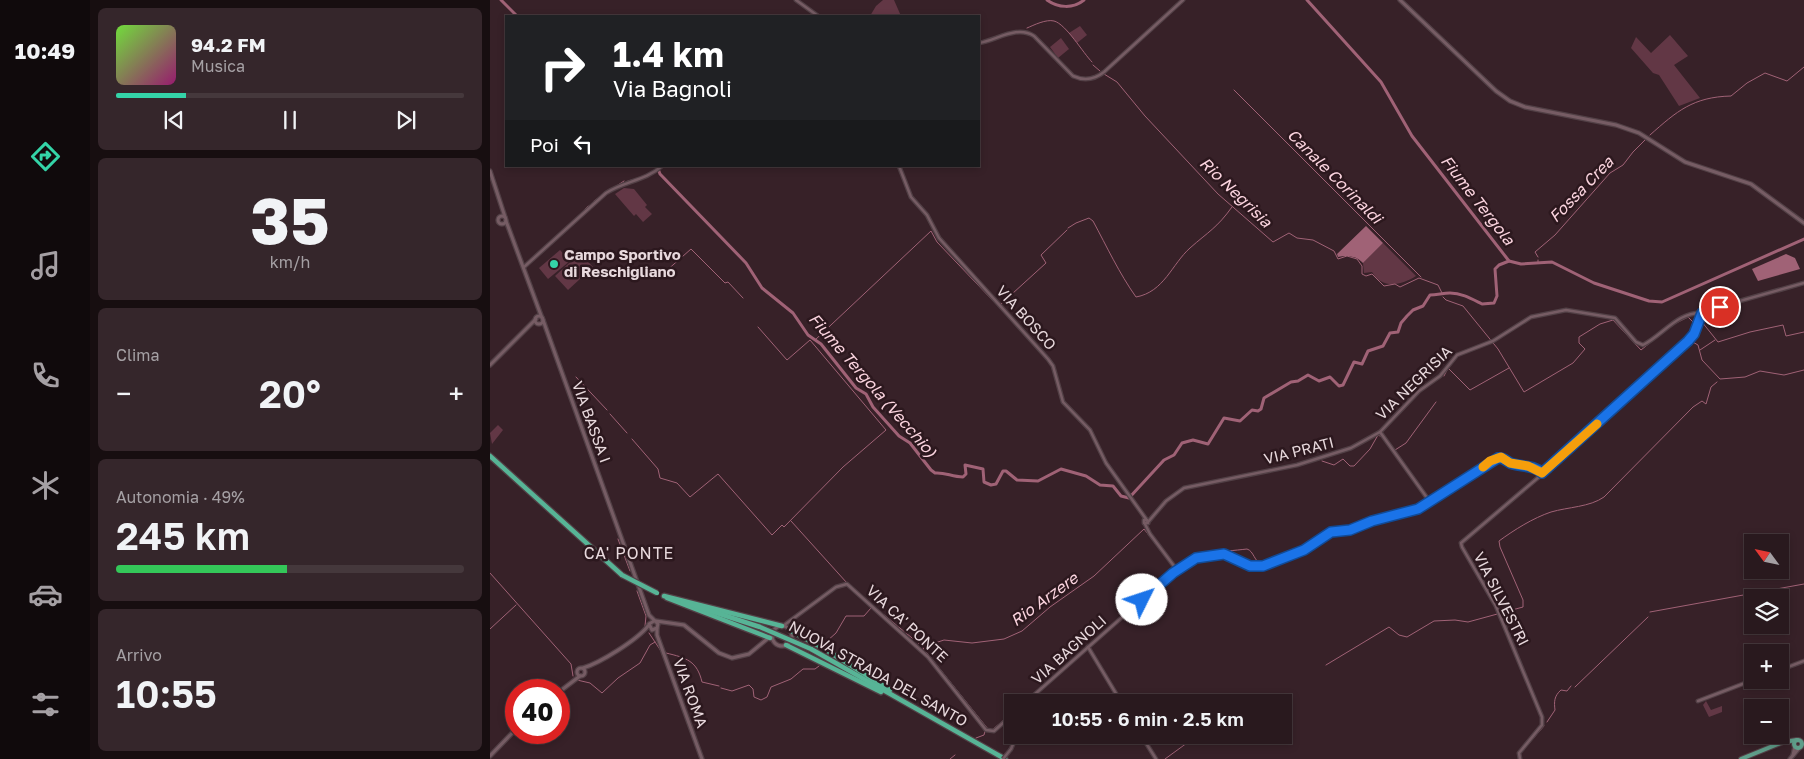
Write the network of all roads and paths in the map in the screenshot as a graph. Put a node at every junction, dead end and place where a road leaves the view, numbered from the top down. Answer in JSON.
{"nodes":[{"id":1,"x":796,"y":0,"type":"edge"},
{"id":2,"x":1183,"y":0,"type":"edge"},
{"id":3,"x":1400,"y":0,"type":"edge"},
{"id":4,"x":817,"y":15,"type":"edge"},
{"id":5,"x":980,"y":43,"type":"edge"},
{"id":6,"x":661,"y":167,"type":"edge"},
{"id":7,"x":899,"y":167,"type":"edge"},
{"id":8,"x":490,"y":171,"type":"edge"},
{"id":9,"x":1804,"y":223,"type":"edge"},
{"id":10,"x":524,"y":267,"type":"junction"},
{"id":11,"x":1804,"y":283,"type":"edge"},
{"id":12,"x":1703,"y":312,"type":"junction"},
{"id":13,"x":540,"y":318,"type":"junction"},
{"id":14,"x":539,"y":324,"type":"junction"},
{"id":15,"x":532,"y":325,"type":"junction"},
{"id":16,"x":545,"y":328,"type":"junction"},
{"id":17,"x":490,"y":364,"type":"edge"},
{"id":18,"x":1380,"y":432,"type":"junction"},
{"id":19,"x":490,"y":456,"type":"edge"},
{"id":20,"x":1542,"y":473,"type":"junction"},
{"id":21,"x":1430,"y":502,"type":"junction"},
{"id":22,"x":1147,"y":521,"type":"junction"},
{"id":23,"x":1177,"y":570,"type":"junction"},
{"id":24,"x":664,"y":596,"type":"junction"},
{"id":25,"x":793,"y":620,"type":"junction"},
{"id":26,"x":653,"y":625,"type":"junction"},
{"id":27,"x":783,"y":626,"type":"junction"},
{"id":28,"x":791,"y":631,"type":"junction"},
{"id":29,"x":762,"y":635,"type":"junction"},
{"id":30,"x":772,"y":637,"type":"junction"},
{"id":31,"x":764,"y":643,"type":"junction"},
{"id":32,"x":777,"y":645,"type":"junction"},
{"id":33,"x":786,"y":645,"type":"junction"},
{"id":34,"x":1087,"y":648,"type":"junction"},
{"id":35,"x":1804,"y":661,"type":"edge"},
{"id":36,"x":592,"y":664,"type":"junction"},
{"id":37,"x":1789,"y":667,"type":"edge"},
{"id":38,"x":583,"y":668,"type":"junction"},
{"id":39,"x":585,"y":672,"type":"junction"},
{"id":40,"x":578,"y":674,"type":"junction"},
{"id":41,"x":570,"y":682,"type":"edge"},
{"id":42,"x":1744,"y":683,"type":"edge"},
{"id":43,"x":1037,"y":694,"type":"edge"},
{"id":44,"x":1116,"y":694,"type":"edge"},
{"id":45,"x":900,"y":699,"type":"junction"},
{"id":46,"x":1698,"y":701,"type":"dead end"},
{"id":47,"x":1004,"y":722,"type":"edge"},
{"id":48,"x":505,"y":740,"type":"edge"},
{"id":49,"x":1799,"y":743,"type":"edge"},
{"id":50,"x":1013,"y":744,"type":"edge"},
{"id":51,"x":1147,"y":744,"type":"edge"},
{"id":52,"x":490,"y":756,"type":"edge"},
{"id":53,"x":702,"y":759,"type":"edge"},
{"id":54,"x":1004,"y":759,"type":"edge"},
{"id":55,"x":1156,"y":759,"type":"edge"},
{"id":56,"x":1520,"y":759,"type":"edge"},
{"id":57,"x":1741,"y":759,"type":"edge"},
{"id":58,"x":1790,"y":759,"type":"edge"}],
"edges":[{"from":1,"to":4,"type":"street"},
{"from":2,"to":5,"type":"street"},
{"from":3,"to":9,"type":"main road"},
{"from":6,"to":10,"type":"street"},
{"from":7,"to":22,"type":"street","name":"VIA BOSCO"},
{"from":8,"to":10,"type":"main road","name":"VIA BASSA I"},
{"from":10,"to":13,"type":"main road","name":"VIA BASSA I"},
{"from":11,"to":12,"type":"street"},
{"from":12,"to":18,"type":"street","name":"VIA NEGRISIA"},
{"from":12,"to":20,"type":"street"},
{"from":13,"to":14,"type":"main road"},
{"from":13,"to":14,"type":"main road"},
{"from":13,"to":15,"type":"main road"},
{"from":13,"to":16,"type":"main road","name":"VIA BASSA I"},
{"from":14,"to":15,"type":"main road"},
{"from":14,"to":16,"type":"main road"},
{"from":15,"to":17,"type":"main road"},
{"from":16,"to":26,"type":"main road","name":"VIA BASSA I"},
{"from":18,"to":21,"type":"street"},
{"from":18,"to":22,"type":"street","name":"VIA PRATI"},
{"from":19,"to":24,"type":"highway","name":"NUOVA STRADA DEL SANTO","bridge":true},
{"from":20,"to":21,"type":"street","name":"VIA BAGNOLI"},
{"from":20,"to":56,"type":"street","name":"VIA SILVESTRI"},
{"from":21,"to":23,"type":"street","name":"VIA BAGNOLI"},
{"from":22,"to":23,"type":"street","name":"VIA BOSCO"},
{"from":23,"to":34,"type":"street","name":"VIA BAGNOLI"},
{"from":24,"to":27,"type":"highway"},
{"from":24,"to":29,"type":"highway"},
{"from":24,"to":45,"type":"highway","name":"NUOVA STRADA DEL SANTO","bridge":true},
{"from":25,"to":27,"type":"street","name":"VIA CA' PONTE"},
{"from":25,"to":28,"type":"street"},
{"from":25,"to":47,"type":"street","name":"VIA CA' PONTE"},
{"from":26,"to":31,"type":"main road"},
{"from":26,"to":36,"type":"main road"},
{"from":26,"to":53,"type":"main road","name":"VIA ROMA"},
{"from":27,"to":28,"type":"main road"},
{"from":27,"to":30,"type":"main road"},
{"from":28,"to":33,"type":"main road"},
{"from":28,"to":45,"type":"highway"},
{"from":29,"to":30,"type":"highway"},
{"from":29,"to":31,"type":"highway"},
{"from":30,"to":31,"type":"main road"},
{"from":30,"to":32,"type":"main road"},
{"from":31,"to":32,"type":"main road"},
{"from":32,"to":33,"type":"main road"},
{"from":33,"to":45,"type":"highway"},
{"from":34,"to":43,"type":"street","name":"VIA BAGNOLI"},
{"from":34,"to":44,"type":"street"},
{"from":35,"to":37,"type":"street"},
{"from":36,"to":38,"type":"main road"},
{"from":36,"to":39,"type":"main road"},
{"from":38,"to":39,"type":"main road"},
{"from":38,"to":40,"type":"main road"},
{"from":39,"to":40,"type":"main road"},
{"from":40,"to":41,"type":"main road"},
{"from":42,"to":46,"type":"street"},
{"from":45,"to":54,"type":"highway","name":"NUOVA STRADA DEL SANTO"},
{"from":48,"to":52,"type":"main road"},
{"from":49,"to":57,"type":"main road"},
{"from":49,"to":58,"type":"main road"},
{"from":50,"to":54,"type":"street","bridge":true},
{"from":51,"to":55,"type":"street"}]}
